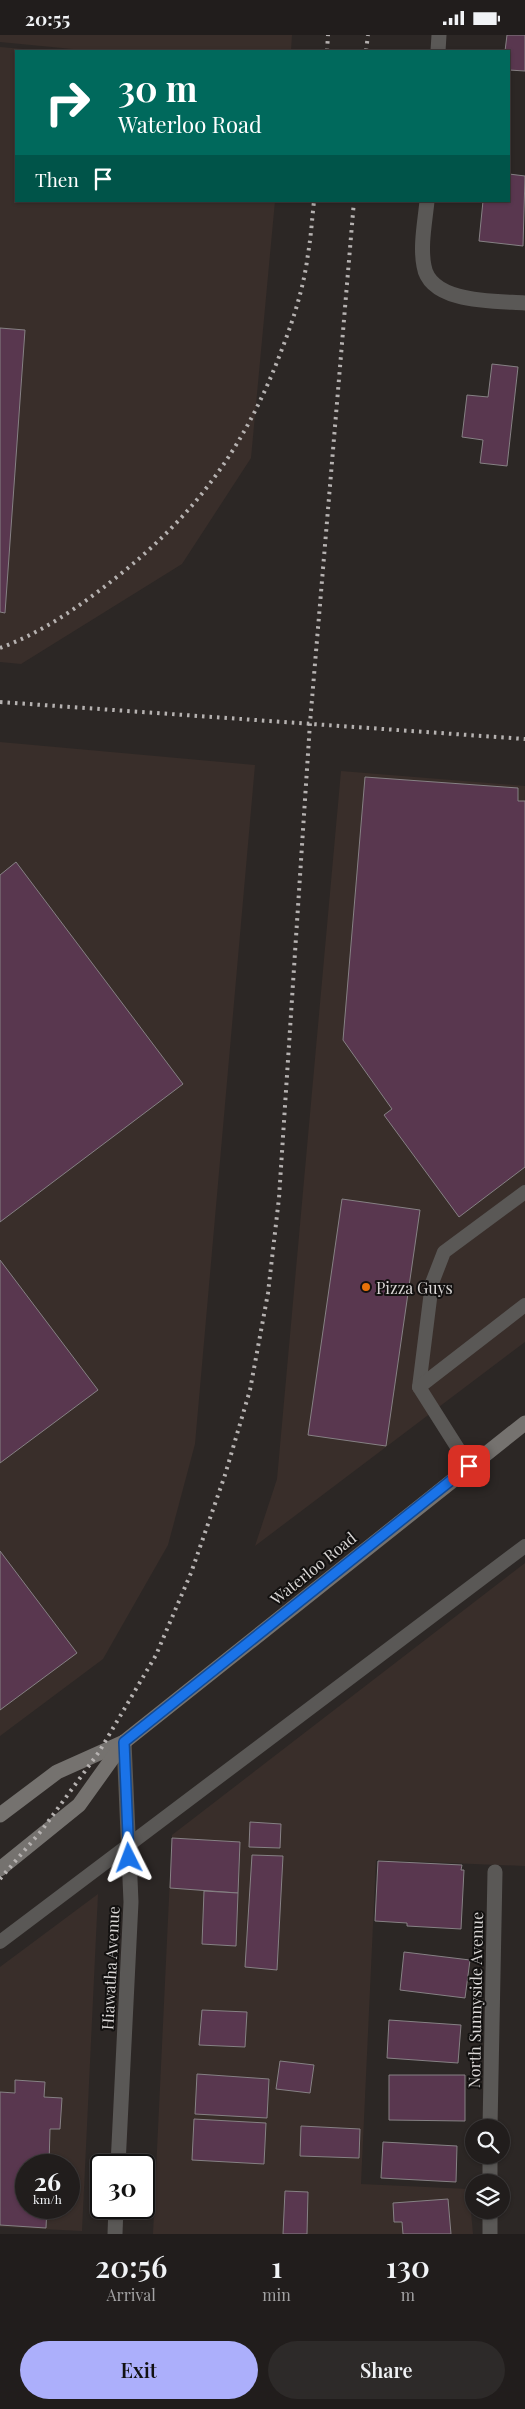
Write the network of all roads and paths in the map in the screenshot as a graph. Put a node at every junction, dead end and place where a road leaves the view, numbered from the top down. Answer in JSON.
{"nodes":[{"id":1,"x":439,"y":35,"type":"edge"},
{"id":2,"x":438,"y":50,"type":"edge"},
{"id":3,"x":427,"y":202,"type":"edge"},
{"id":4,"x":525,"y":303,"type":"edge"},
{"id":5,"x":525,"y":1193,"type":"edge"},
{"id":6,"x":525,"y":1305,"type":"edge"},
{"id":7,"x":419,"y":1387,"type":"junction"},
{"id":8,"x":525,"y":1423,"type":"edge"},
{"id":9,"x":469,"y":1466,"type":"junction"},
{"id":10,"x":525,"y":1545,"type":"edge"},
{"id":11,"x":124,"y":1742,"type":"junction"},
{"id":12,"x":0,"y":1815,"type":"edge"},
{"id":13,"x":129,"y":1845,"type":"junction"},
{"id":14,"x":0,"y":1869,"type":"edge"},
{"id":15,"x":495,"y":1873,"type":"dead end"},
{"id":16,"x":0,"y":1942,"type":"edge"},
{"id":17,"x":490,"y":2119,"type":"edge"},
{"id":18,"x":119,"y":2154,"type":"edge"},
{"id":19,"x":116,"y":2219,"type":"edge"},
{"id":20,"x":490,"y":2219,"type":"edge"},
{"id":21,"x":115,"y":2234,"type":"edge"},
{"id":22,"x":490,"y":2234,"type":"edge"}],
"edges":[{"from":1,"to":2,"type":"street"},
{"from":3,"to":4,"type":"street"},
{"from":5,"to":7,"type":"lane"},
{"from":6,"to":7,"type":"lane"},
{"from":7,"to":9,"type":"lane"},
{"from":8,"to":9,"type":"main road","name":"Waterloo Road"},
{"from":9,"to":11,"type":"main road","name":"Waterloo Road"},
{"from":10,"to":13,"type":"lane"},
{"from":11,"to":12,"type":"main road","name":"Waterloo Road"},
{"from":11,"to":13,"type":"street","name":"Hiawatha Avenue"},
{"from":11,"to":14,"type":"main road","name":"Waterloo Road"},
{"from":13,"to":16,"type":"lane"},
{"from":13,"to":18,"type":"street","name":"Hiawatha Avenue"},
{"from":15,"to":17,"type":"street","name":"North Sunnyside Avenue"},
{"from":19,"to":21,"type":"street"},
{"from":20,"to":22,"type":"street"}]}
